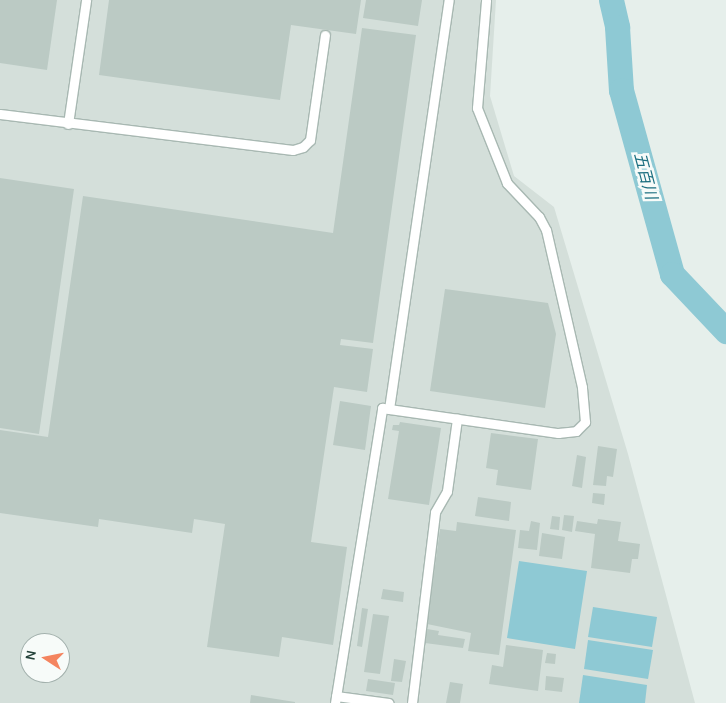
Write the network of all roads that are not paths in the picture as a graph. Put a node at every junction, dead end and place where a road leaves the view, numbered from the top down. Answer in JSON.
{"nodes":[{"id":1,"x":86,"y":0,"type":"edge"},
{"id":2,"x":449,"y":0,"type":"edge"},
{"id":3,"x":486,"y":0,"type":"edge"},
{"id":4,"x":325,"y":35,"type":"dead end"},
{"id":5,"x":0,"y":114,"type":"edge"},
{"id":6,"x":68,"y":124,"type":"junction"},
{"id":7,"x":389,"y":409,"type":"junction"},
{"id":8,"x":457,"y":419,"type":"junction"},
{"id":9,"x":335,"y":700,"type":"edge"},
{"id":10,"x":389,"y":703,"type":"edge"},
{"id":11,"x":412,"y":703,"type":"edge"}],
"edges":[{"from":1,"to":6,"type":"lane"},
{"from":2,"to":7,"type":"lane"},
{"from":3,"to":8,"type":"lane"},
{"from":4,"to":6,"type":"lane"},
{"from":5,"to":6,"type":"lane"},
{"from":7,"to":8,"type":"lane"},
{"from":7,"to":9,"type":"lane"},
{"from":8,"to":11,"type":"lane"},
{"from":9,"to":10,"type":"lane"}]}
